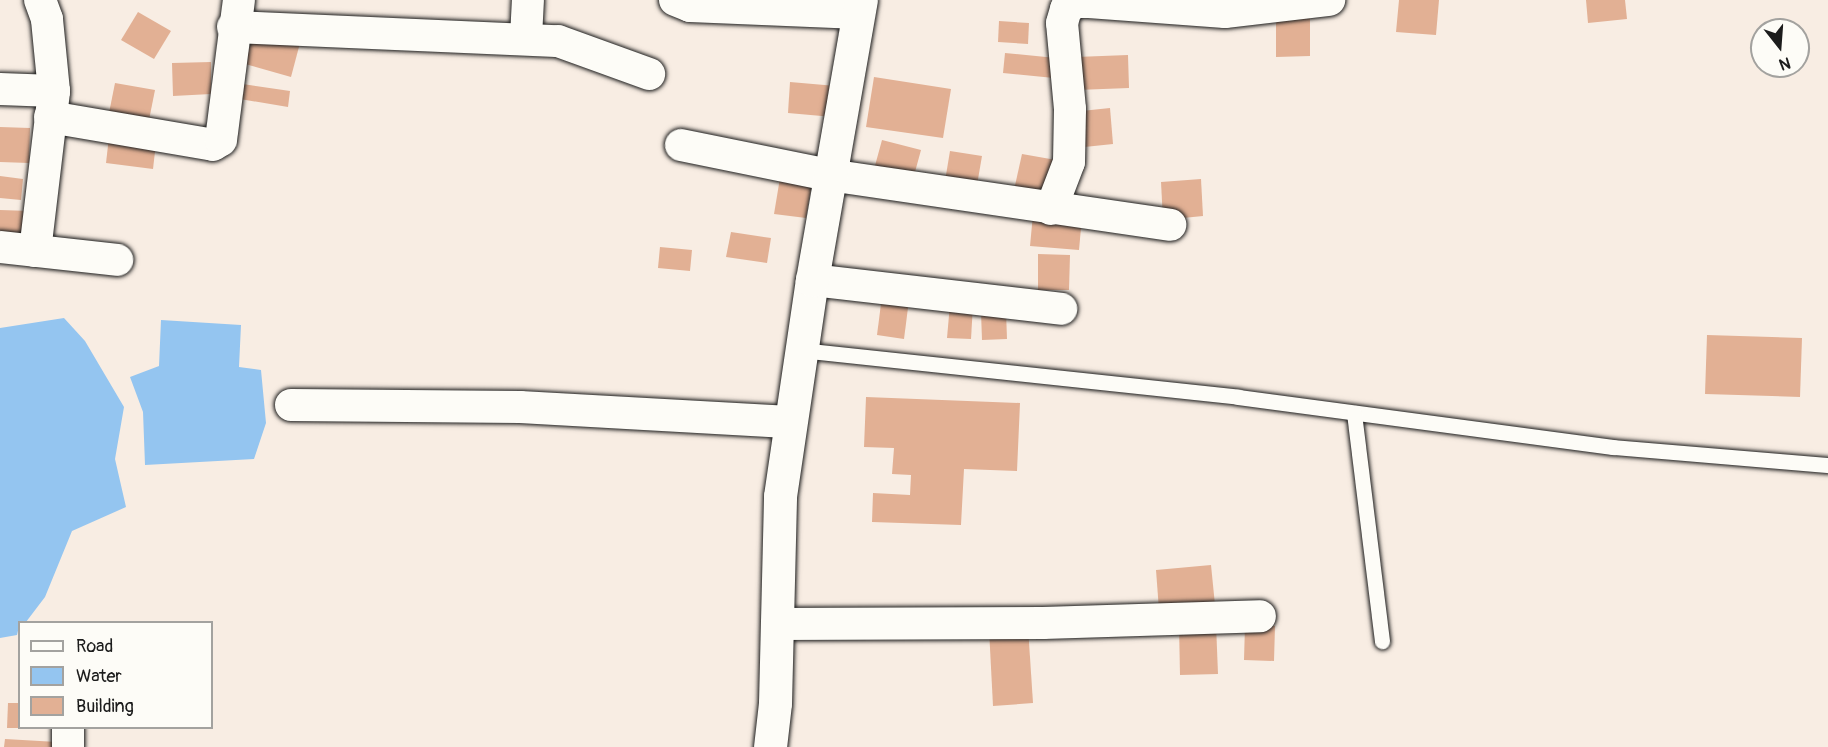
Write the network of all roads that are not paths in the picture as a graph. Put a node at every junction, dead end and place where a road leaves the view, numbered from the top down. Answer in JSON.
{"nodes":[{"id":1,"x":40,"y":0,"type":"edge"},
{"id":2,"x":528,"y":0,"type":"edge"},
{"id":3,"x":675,"y":0,"type":"edge"},
{"id":4,"x":1329,"y":0,"type":"edge"},
{"id":5,"x":860,"y":6,"type":"edge"},
{"id":6,"x":236,"y":14,"type":"edge"},
{"id":7,"x":526,"y":37,"type":"junction"},
{"id":8,"x":649,"y":74,"type":"dead end"},
{"id":9,"x":0,"y":89,"type":"edge"},
{"id":10,"x":52,"y":104,"type":"junction"},
{"id":11,"x":681,"y":145,"type":"dead end"},
{"id":12,"x":829,"y":175,"type":"junction"},
{"id":13,"x":1051,"y":209,"type":"junction"},
{"id":14,"x":1170,"y":225,"type":"dead end"},
{"id":15,"x":0,"y":247,"type":"edge"},
{"id":16,"x":35,"y":251,"type":"junction"},
{"id":17,"x":117,"y":260,"type":"dead end"},
{"id":18,"x":812,"y":280,"type":"junction"},
{"id":19,"x":1061,"y":309,"type":"dead end"},
{"id":20,"x":801,"y":350,"type":"junction"},
{"id":21,"x":291,"y":405,"type":"dead end"},
{"id":22,"x":1354,"y":412,"type":"junction"},
{"id":23,"x":791,"y":422,"type":"junction"},
{"id":24,"x":1828,"y":465,"type":"edge"},
{"id":25,"x":1260,"y":616,"type":"dead end"},
{"id":26,"x":777,"y":624,"type":"junction"},
{"id":27,"x":1382,"y":641,"type":"dead end"},
{"id":28,"x":68,"y":729,"type":"edge"},
{"id":29,"x":68,"y":747,"type":"edge"},
{"id":30,"x":770,"y":747,"type":"edge"}],
"edges":[{"from":1,"to":10,"type":"street"},
{"from":2,"to":7,"type":"street"},
{"from":3,"to":5,"type":"street"},
{"from":4,"to":13,"type":"street"},
{"from":5,"to":12,"type":"street"},
{"from":6,"to":7,"type":"street"},
{"from":6,"to":10,"type":"street"},
{"from":7,"to":8,"type":"street"},
{"from":9,"to":10,"type":"street"},
{"from":10,"to":16,"type":"street"},
{"from":11,"to":12,"type":"street"},
{"from":12,"to":13,"type":"street"},
{"from":12,"to":18,"type":"street"},
{"from":13,"to":14,"type":"street"},
{"from":15,"to":16,"type":"street"},
{"from":16,"to":17,"type":"street"},
{"from":18,"to":19,"type":"street"},
{"from":18,"to":20,"type":"street"},
{"from":20,"to":22,"type":"lane"},
{"from":20,"to":23,"type":"street"},
{"from":21,"to":23,"type":"street"},
{"from":22,"to":24,"type":"lane"},
{"from":22,"to":27,"type":"lane"},
{"from":23,"to":26,"type":"street"},
{"from":25,"to":26,"type":"street"},
{"from":26,"to":30,"type":"street"},
{"from":28,"to":29,"type":"street"}]}
